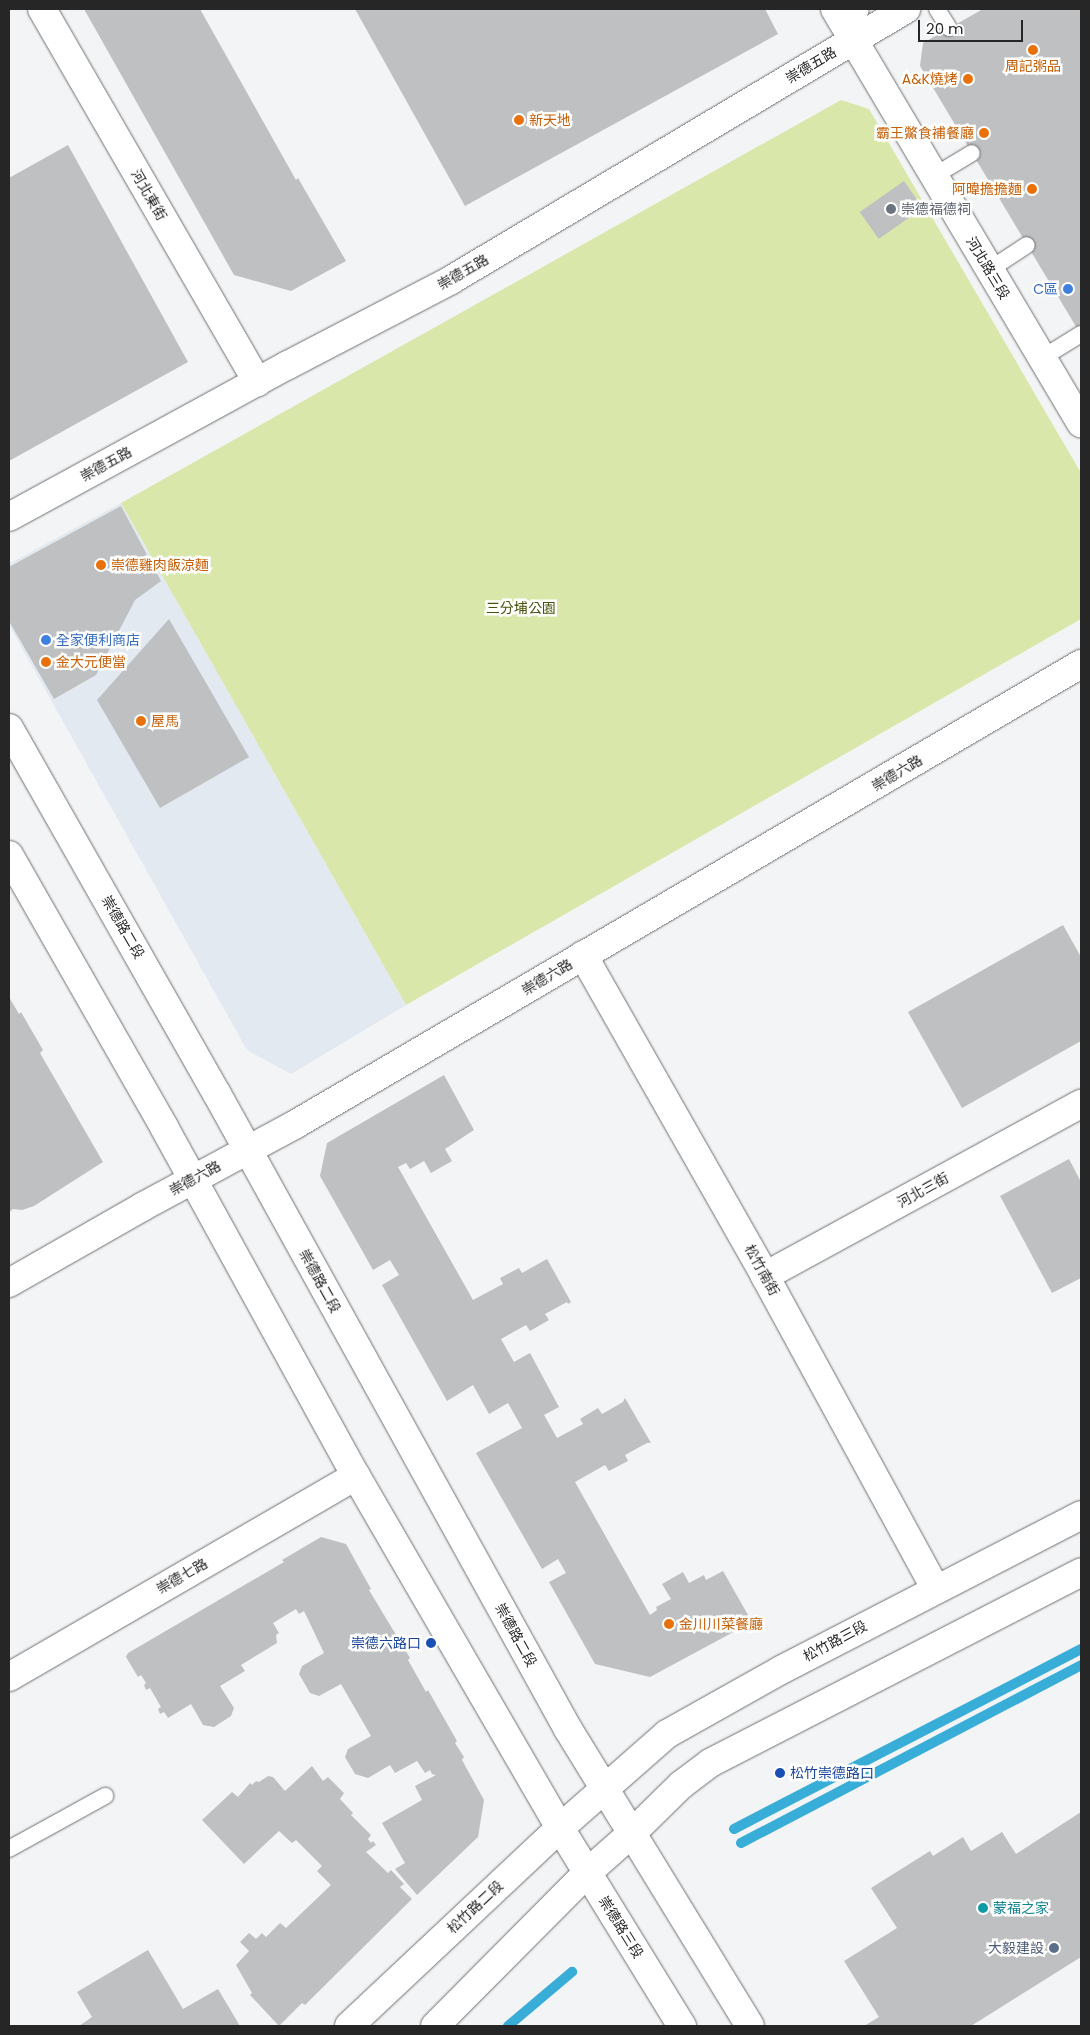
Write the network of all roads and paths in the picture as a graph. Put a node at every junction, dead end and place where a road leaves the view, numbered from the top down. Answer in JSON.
{"nodes":[{"id":1,"x":42,"y":9,"type":"edge"},
{"id":2,"x":835,"y":9,"type":"edge"},
{"id":3,"x":861,"y":9,"type":"edge"},
{"id":4,"x":906,"y":9,"type":"edge"},
{"id":5,"x":937,"y":9,"type":"edge"},
{"id":6,"x":949,"y":28,"type":"dead end"},
{"id":7,"x":853,"y":41,"type":"junction"},
{"id":8,"x":972,"y":153,"type":"dead end"},
{"id":9,"x":934,"y":176,"type":"junction"},
{"id":10,"x":1028,"y":245,"type":"dead end"},
{"id":11,"x":989,"y":270,"type":"junction"},
{"id":12,"x":1081,"y":334,"type":"edge"},
{"id":13,"x":1042,"y":358,"type":"junction"},
{"id":14,"x":257,"y":382,"type":"junction"},
{"id":15,"x":1081,"y":423,"type":"edge"},
{"id":16,"x":9,"y":517,"type":"edge"},
{"id":17,"x":1081,"y":664,"type":"edge"},
{"id":18,"x":9,"y":728,"type":"edge"},
{"id":19,"x":9,"y":854,"type":"edge"},
{"id":20,"x":583,"y":955,"type":"junction"},
{"id":21,"x":1081,"y":1104,"type":"edge"},
{"id":22,"x":247,"y":1149,"type":"junction"},
{"id":23,"x":193,"y":1180,"type":"junction"},
{"id":24,"x":765,"y":1276,"type":"junction"},
{"id":25,"x":9,"y":1283,"type":"edge"},
{"id":26,"x":356,"y":1476,"type":"junction"},
{"id":27,"x":1081,"y":1514,"type":"edge"},
{"id":28,"x":1081,"y":1572,"type":"edge"},
{"id":29,"x":935,"y":1588,"type":"junction"},
{"id":30,"x":9,"y":1677,"type":"edge"},
{"id":31,"x":604,"y":1790,"type":"junction"},
{"id":32,"x":106,"y":1796,"type":"dead end"},
{"id":33,"x":560,"y":1828,"type":"junction"},
{"id":34,"x":631,"y":1834,"type":"junction"},
{"id":35,"x":9,"y":1849,"type":"edge"},
{"id":36,"x":588,"y":1872,"type":"junction"},
{"id":37,"x":349,"y":2026,"type":"edge"},
{"id":38,"x":435,"y":2026,"type":"edge"},
{"id":39,"x":682,"y":2026,"type":"edge"},
{"id":40,"x":750,"y":2026,"type":"edge"}],
"edges":[{"from":1,"to":14,"type":"street","name":"河北東街"},
{"from":2,"to":7,"type":"street","name":"河北路三段"},
{"from":3,"to":7,"type":"lane"},
{"from":4,"to":7,"type":"street","name":"崇德五路"},
{"from":5,"to":6,"type":"lane"},
{"from":7,"to":9,"type":"street","name":"河北路三段"},
{"from":7,"to":14,"type":"street","name":"崇德五路"},
{"from":8,"to":9,"type":"lane"},
{"from":9,"to":11,"type":"street","name":"河北路三段"},
{"from":10,"to":11,"type":"lane"},
{"from":11,"to":13,"type":"street","name":"河北路三段"},
{"from":12,"to":13,"type":"lane"},
{"from":13,"to":15,"type":"street","name":"河北路三段"},
{"from":14,"to":16,"type":"street","name":"崇德五路"},
{"from":17,"to":20,"type":"street","name":"崇德六路"},
{"from":18,"to":22,"type":"street","name":"崇德路二段"},
{"from":19,"to":23,"type":"street"},
{"from":20,"to":22,"type":"street","name":"崇德六路"},
{"from":20,"to":24,"type":"street","name":"松竹南街"},
{"from":21,"to":24,"type":"street","name":"河北三街"},
{"from":22,"to":23,"type":"street","name":"崇德六路"},
{"from":22,"to":31,"type":"street","name":"崇德路二段"},
{"from":23,"to":25,"type":"street","name":"崇德六路"},
{"from":23,"to":26,"type":"street"},
{"from":24,"to":29,"type":"street","name":"松竹南街"},
{"from":26,"to":30,"type":"street","name":"崇德七路"},
{"from":26,"to":33,"type":"street"},
{"from":27,"to":29,"type":"street","name":"松竹路三段"},
{"from":28,"to":34,"type":"street"},
{"from":29,"to":31,"type":"street","name":"松竹路三段"},
{"from":31,"to":33,"type":"street","name":"松竹路二段"},
{"from":31,"to":34,"type":"street","name":"崇德路二段"},
{"from":32,"to":35,"type":"lane"},
{"from":33,"to":36,"type":"street","name":"崇德路三段"},
{"from":33,"to":37,"type":"street","name":"松竹路二段"},
{"from":34,"to":36,"type":"street"},
{"from":34,"to":40,"type":"street"},
{"from":36,"to":38,"type":"street"},
{"from":36,"to":39,"type":"street","name":"崇德路三段"}]}
